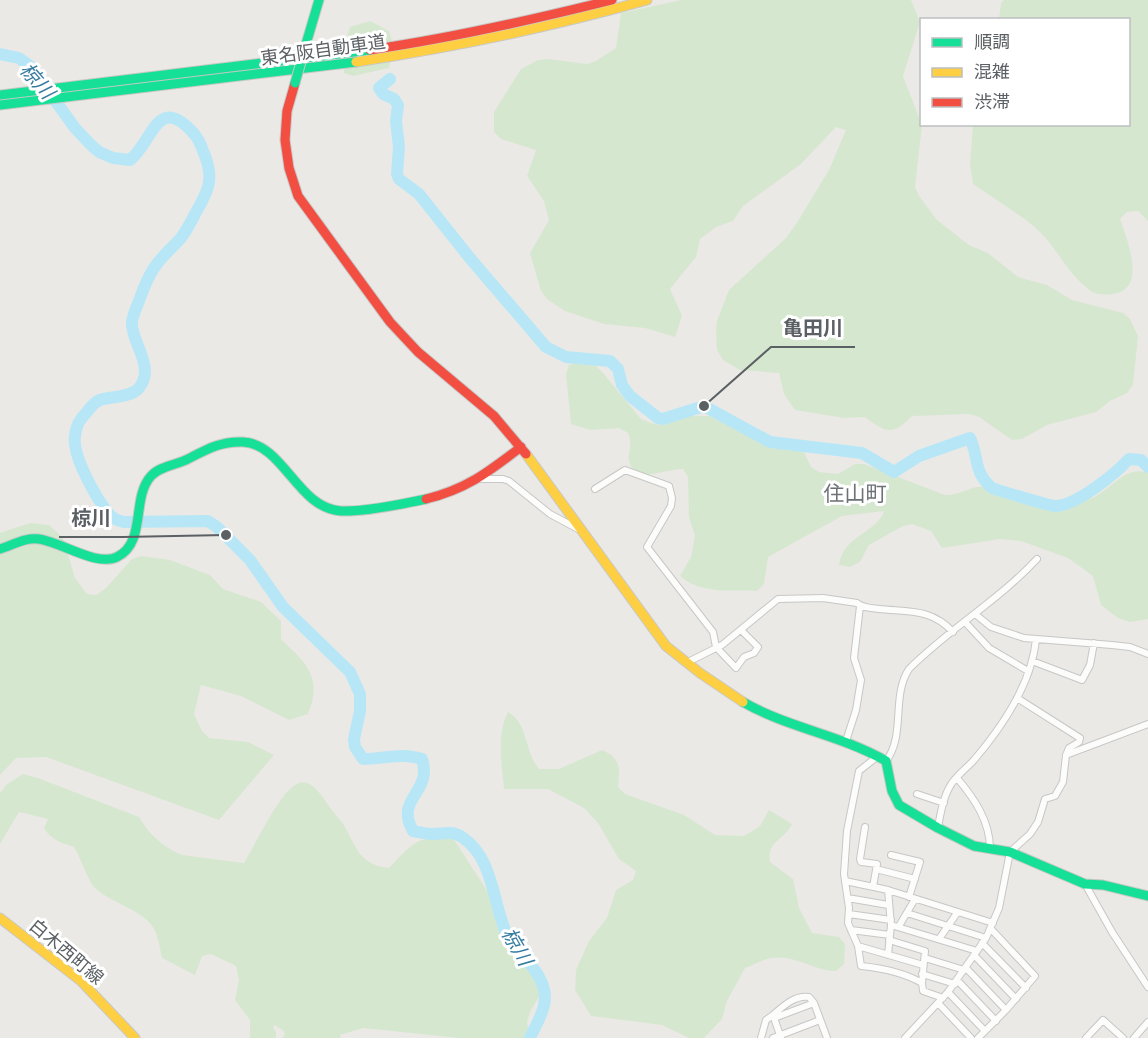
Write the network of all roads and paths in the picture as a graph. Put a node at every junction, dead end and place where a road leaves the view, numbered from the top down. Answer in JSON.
{"nodes":[{"id":1,"x":319,"y":0,"type":"edge"},
{"id":2,"x":612,"y":0,"type":"edge"},
{"id":3,"x":647,"y":0,"type":"edge"},
{"id":4,"x":90,"y":90,"type":"junction"},
{"id":5,"x":0,"y":95,"type":"edge"},
{"id":6,"x":0,"y":105,"type":"edge"},
{"id":7,"x":521,"y":447,"type":"junction"},
{"id":8,"x":477,"y":479,"type":"junction"},
{"id":9,"x":595,"y":489,"type":"dead end"},
{"id":10,"x":583,"y":531,"type":"junction"},
{"id":11,"x":0,"y":549,"type":"edge"},
{"id":12,"x":1037,"y":560,"type":"dead end"},
{"id":13,"x":860,"y":606,"type":"junction"},
{"id":14,"x":975,"y":614,"type":"junction"},
{"id":15,"x":965,"y":622,"type":"junction"},
{"id":16,"x":742,"y":631,"type":"junction"},
{"id":17,"x":953,"y":632,"type":"junction"},
{"id":18,"x":1036,"y":639,"type":"junction"},
{"id":19,"x":1094,"y":643,"type":"junction"},
{"id":20,"x":716,"y":647,"type":"junction"},
{"id":21,"x":1148,"y":654,"type":"edge"},
{"id":22,"x":1032,"y":661,"type":"junction"},
{"id":23,"x":686,"y":663,"type":"junction"},
{"id":24,"x":1028,"y":671,"type":"junction"},
{"id":25,"x":1017,"y":698,"type":"junction"},
{"id":26,"x":1148,"y":724,"type":"edge"},
{"id":27,"x":846,"y":741,"type":"junction"},
{"id":28,"x":1066,"y":755,"type":"junction"},
{"id":29,"x":882,"y":758,"type":"junction"},
{"id":30,"x":957,"y":778,"type":"junction"},
{"id":31,"x":917,"y":794,"type":"dead end"},
{"id":32,"x":944,"y":803,"type":"junction"},
{"id":33,"x":865,"y":827,"type":"dead end"},
{"id":34,"x":938,"y":828,"type":"junction"},
{"id":35,"x":990,"y":849,"type":"junction"},
{"id":36,"x":1010,"y":852,"type":"junction"},
{"id":37,"x":891,"y":855,"type":"dead end"},
{"id":38,"x":876,"y":868,"type":"junction"},
{"id":39,"x":915,"y":879,"type":"junction"},
{"id":40,"x":845,"y":881,"type":"junction"},
{"id":41,"x":1085,"y":884,"type":"junction"},
{"id":42,"x":873,"y":886,"type":"junction"},
{"id":43,"x":888,"y":890,"type":"junction"},
{"id":44,"x":1148,"y":896,"type":"edge"},
{"id":45,"x":848,"y":897,"type":"junction"},
{"id":46,"x":912,"y":898,"type":"junction"},
{"id":47,"x":888,"y":905,"type":"junction"},
{"id":48,"x":907,"y":913,"type":"junction"},
{"id":49,"x":957,"y":913,"type":"junction"},
{"id":50,"x":849,"y":914,"type":"junction"},
{"id":51,"x":0,"y":918,"type":"edge"},
{"id":52,"x":891,"y":922,"type":"junction"},
{"id":53,"x":899,"y":926,"type":"junction"},
{"id":54,"x":948,"y":926,"type":"junction"},
{"id":55,"x":992,"y":926,"type":"junction"},
{"id":56,"x":851,"y":930,"type":"junction"},
{"id":57,"x":889,"y":938,"type":"junction"},
{"id":58,"x":939,"y":939,"type":"junction"},
{"id":59,"x":984,"y":940,"type":"junction"},
{"id":60,"x":858,"y":946,"type":"junction"},
{"id":61,"x":976,"y":953,"type":"junction"},
{"id":62,"x":888,"y":955,"type":"junction"},
{"id":63,"x":925,"y":958,"type":"junction"},
{"id":64,"x":923,"y":965,"type":"junction"},
{"id":65,"x":965,"y":969,"type":"junction"},
{"id":66,"x":922,"y":974,"type":"junction"},
{"id":67,"x":956,"y":982,"type":"junction"},
{"id":68,"x":922,"y":983,"type":"junction"},
{"id":69,"x":1148,"y":987,"type":"edge"},
{"id":70,"x":1026,"y":988,"type":"junction"},
{"id":71,"x":943,"y":997,"type":"junction"},
{"id":72,"x":1016,"y":999,"type":"junction"},
{"id":73,"x":813,"y":1003,"type":"junction"},
{"id":74,"x":1006,"y":1010,"type":"junction"},
{"id":75,"x":774,"y":1016,"type":"junction"},
{"id":76,"x":820,"y":1020,"type":"junction"},
{"id":77,"x":996,"y":1021,"type":"junction"},
{"id":78,"x":1148,"y":1023,"type":"edge"},
{"id":79,"x":985,"y":1031,"type":"junction"},
{"id":80,"x":781,"y":1037,"type":"edge"},
{"id":81,"x":135,"y":1038,"type":"edge"},
{"id":82,"x":761,"y":1038,"type":"edge"},
{"id":83,"x":773,"y":1038,"type":"edge"},
{"id":84,"x":825,"y":1038,"type":"edge"},
{"id":85,"x":904,"y":1038,"type":"edge"},
{"id":86,"x":971,"y":1038,"type":"edge"},
{"id":87,"x":978,"y":1038,"type":"edge"},
{"id":88,"x":1086,"y":1038,"type":"edge"},
{"id":89,"x":1124,"y":1038,"type":"edge"},
{"id":90,"x":1134,"y":1038,"type":"edge"}],
"edges":[{"from":1,"to":7,"type":"main road","bridge":true},
{"from":2,"to":4,"type":"main road","name":"東名阪自動車道"},
{"from":3,"to":4,"type":"main road","name":"東名阪自動車道"},
{"from":4,"to":5,"type":"main road","name":"東名阪自動車道"},
{"from":4,"to":6,"type":"main road","name":"東名阪自動車道"},
{"from":7,"to":8,"type":"main road"},
{"from":7,"to":10,"type":"main road"},
{"from":8,"to":10,"type":"street"},
{"from":8,"to":11,"type":"main road"},
{"from":9,"to":20,"type":"street"},
{"from":10,"to":23,"type":"main road"},
{"from":12,"to":14,"type":"street"},
{"from":13,"to":16,"type":"street"},
{"from":13,"to":17,"type":"street"},
{"from":13,"to":27,"type":"street"},
{"from":14,"to":15,"type":"street"},
{"from":14,"to":18,"type":"street"},
{"from":15,"to":17,"type":"street"},
{"from":15,"to":24,"type":"street"},
{"from":16,"to":20,"type":"street"},
{"from":16,"to":20,"type":"street"},
{"from":17,"to":29,"type":"street"},
{"from":18,"to":19,"type":"street"},
{"from":18,"to":22,"type":"street"},
{"from":19,"to":21,"type":"street"},
{"from":19,"to":22,"type":"street"},
{"from":20,"to":23,"type":"street"},
{"from":22,"to":24,"type":"street"},
{"from":23,"to":27,"type":"main road"},
{"from":24,"to":25,"type":"street"},
{"from":25,"to":28,"type":"street"},
{"from":25,"to":30,"type":"street"},
{"from":26,"to":28,"type":"street"},
{"from":27,"to":29,"type":"main road"},
{"from":28,"to":36,"type":"street"},
{"from":29,"to":34,"type":"main road"},
{"from":29,"to":40,"type":"street"},
{"from":30,"to":32,"type":"street"},
{"from":30,"to":35,"type":"street"},
{"from":31,"to":32,"type":"street"},
{"from":32,"to":34,"type":"street"},
{"from":33,"to":38,"type":"street"},
{"from":34,"to":35,"type":"main road"},
{"from":35,"to":36,"type":"main road"},
{"from":36,"to":41,"type":"main road"},
{"from":36,"to":55,"type":"street"},
{"from":37,"to":39,"type":"street"},
{"from":38,"to":39,"type":"street"},
{"from":38,"to":42,"type":"street"},
{"from":39,"to":46,"type":"street"},
{"from":40,"to":42,"type":"street"},
{"from":40,"to":45,"type":"street"},
{"from":41,"to":44,"type":"main road"},
{"from":41,"to":69,"type":"street"},
{"from":42,"to":43,"type":"street"},
{"from":43,"to":46,"type":"street"},
{"from":43,"to":47,"type":"street"},
{"from":45,"to":47,"type":"street"},
{"from":45,"to":50,"type":"street"},
{"from":46,"to":48,"type":"street"},
{"from":46,"to":49,"type":"street"},
{"from":47,"to":52,"type":"street"},
{"from":48,"to":53,"type":"street"},
{"from":48,"to":54,"type":"street"},
{"from":49,"to":54,"type":"street"},
{"from":49,"to":55,"type":"street"},
{"from":50,"to":52,"type":"street"},
{"from":50,"to":56,"type":"street"},
{"from":51,"to":81,"type":"main road","name":"白木西町線"},
{"from":52,"to":53,"type":"street"},
{"from":52,"to":57,"type":"street"},
{"from":53,"to":58,"type":"street"},
{"from":54,"to":58,"type":"street"},
{"from":54,"to":59,"type":"street"},
{"from":55,"to":59,"type":"street"},
{"from":55,"to":70,"type":"street"},
{"from":56,"to":57,"type":"street"},
{"from":56,"to":60,"type":"street"},
{"from":57,"to":62,"type":"street"},
{"from":57,"to":63,"type":"street"},
{"from":58,"to":61,"type":"street"},
{"from":59,"to":61,"type":"street"},
{"from":59,"to":70,"type":"street"},
{"from":60,"to":62,"type":"street"},
{"from":60,"to":68,"type":"street"},
{"from":61,"to":65,"type":"street"},
{"from":61,"to":72,"type":"street"},
{"from":62,"to":64,"type":"street"},
{"from":63,"to":64,"type":"street"},
{"from":63,"to":65,"type":"street"},
{"from":64,"to":66,"type":"street"},
{"from":65,"to":67,"type":"street"},
{"from":65,"to":74,"type":"street"},
{"from":66,"to":67,"type":"street"},
{"from":66,"to":68,"type":"street"},
{"from":67,"to":71,"type":"street"},
{"from":67,"to":77,"type":"street"},
{"from":68,"to":71,"type":"street"},
{"from":70,"to":72,"type":"street"},
{"from":71,"to":79,"type":"street"},
{"from":71,"to":85,"type":"street"},
{"from":71,"to":86,"type":"street"},
{"from":72,"to":74,"type":"street"},
{"from":73,"to":75,"type":"street"},
{"from":73,"to":75,"type":"street"},
{"from":73,"to":76,"type":"street"},
{"from":74,"to":77,"type":"street"},
{"from":75,"to":80,"type":"street"},
{"from":75,"to":82,"type":"street"},
{"from":76,"to":80,"type":"street"},
{"from":76,"to":84,"type":"street"},
{"from":77,"to":79,"type":"street"},
{"from":78,"to":90,"type":"street"},
{"from":79,"to":87,"type":"street"},
{"from":80,"to":83,"type":"street"},
{"from":88,"to":89,"type":"street"}]}
